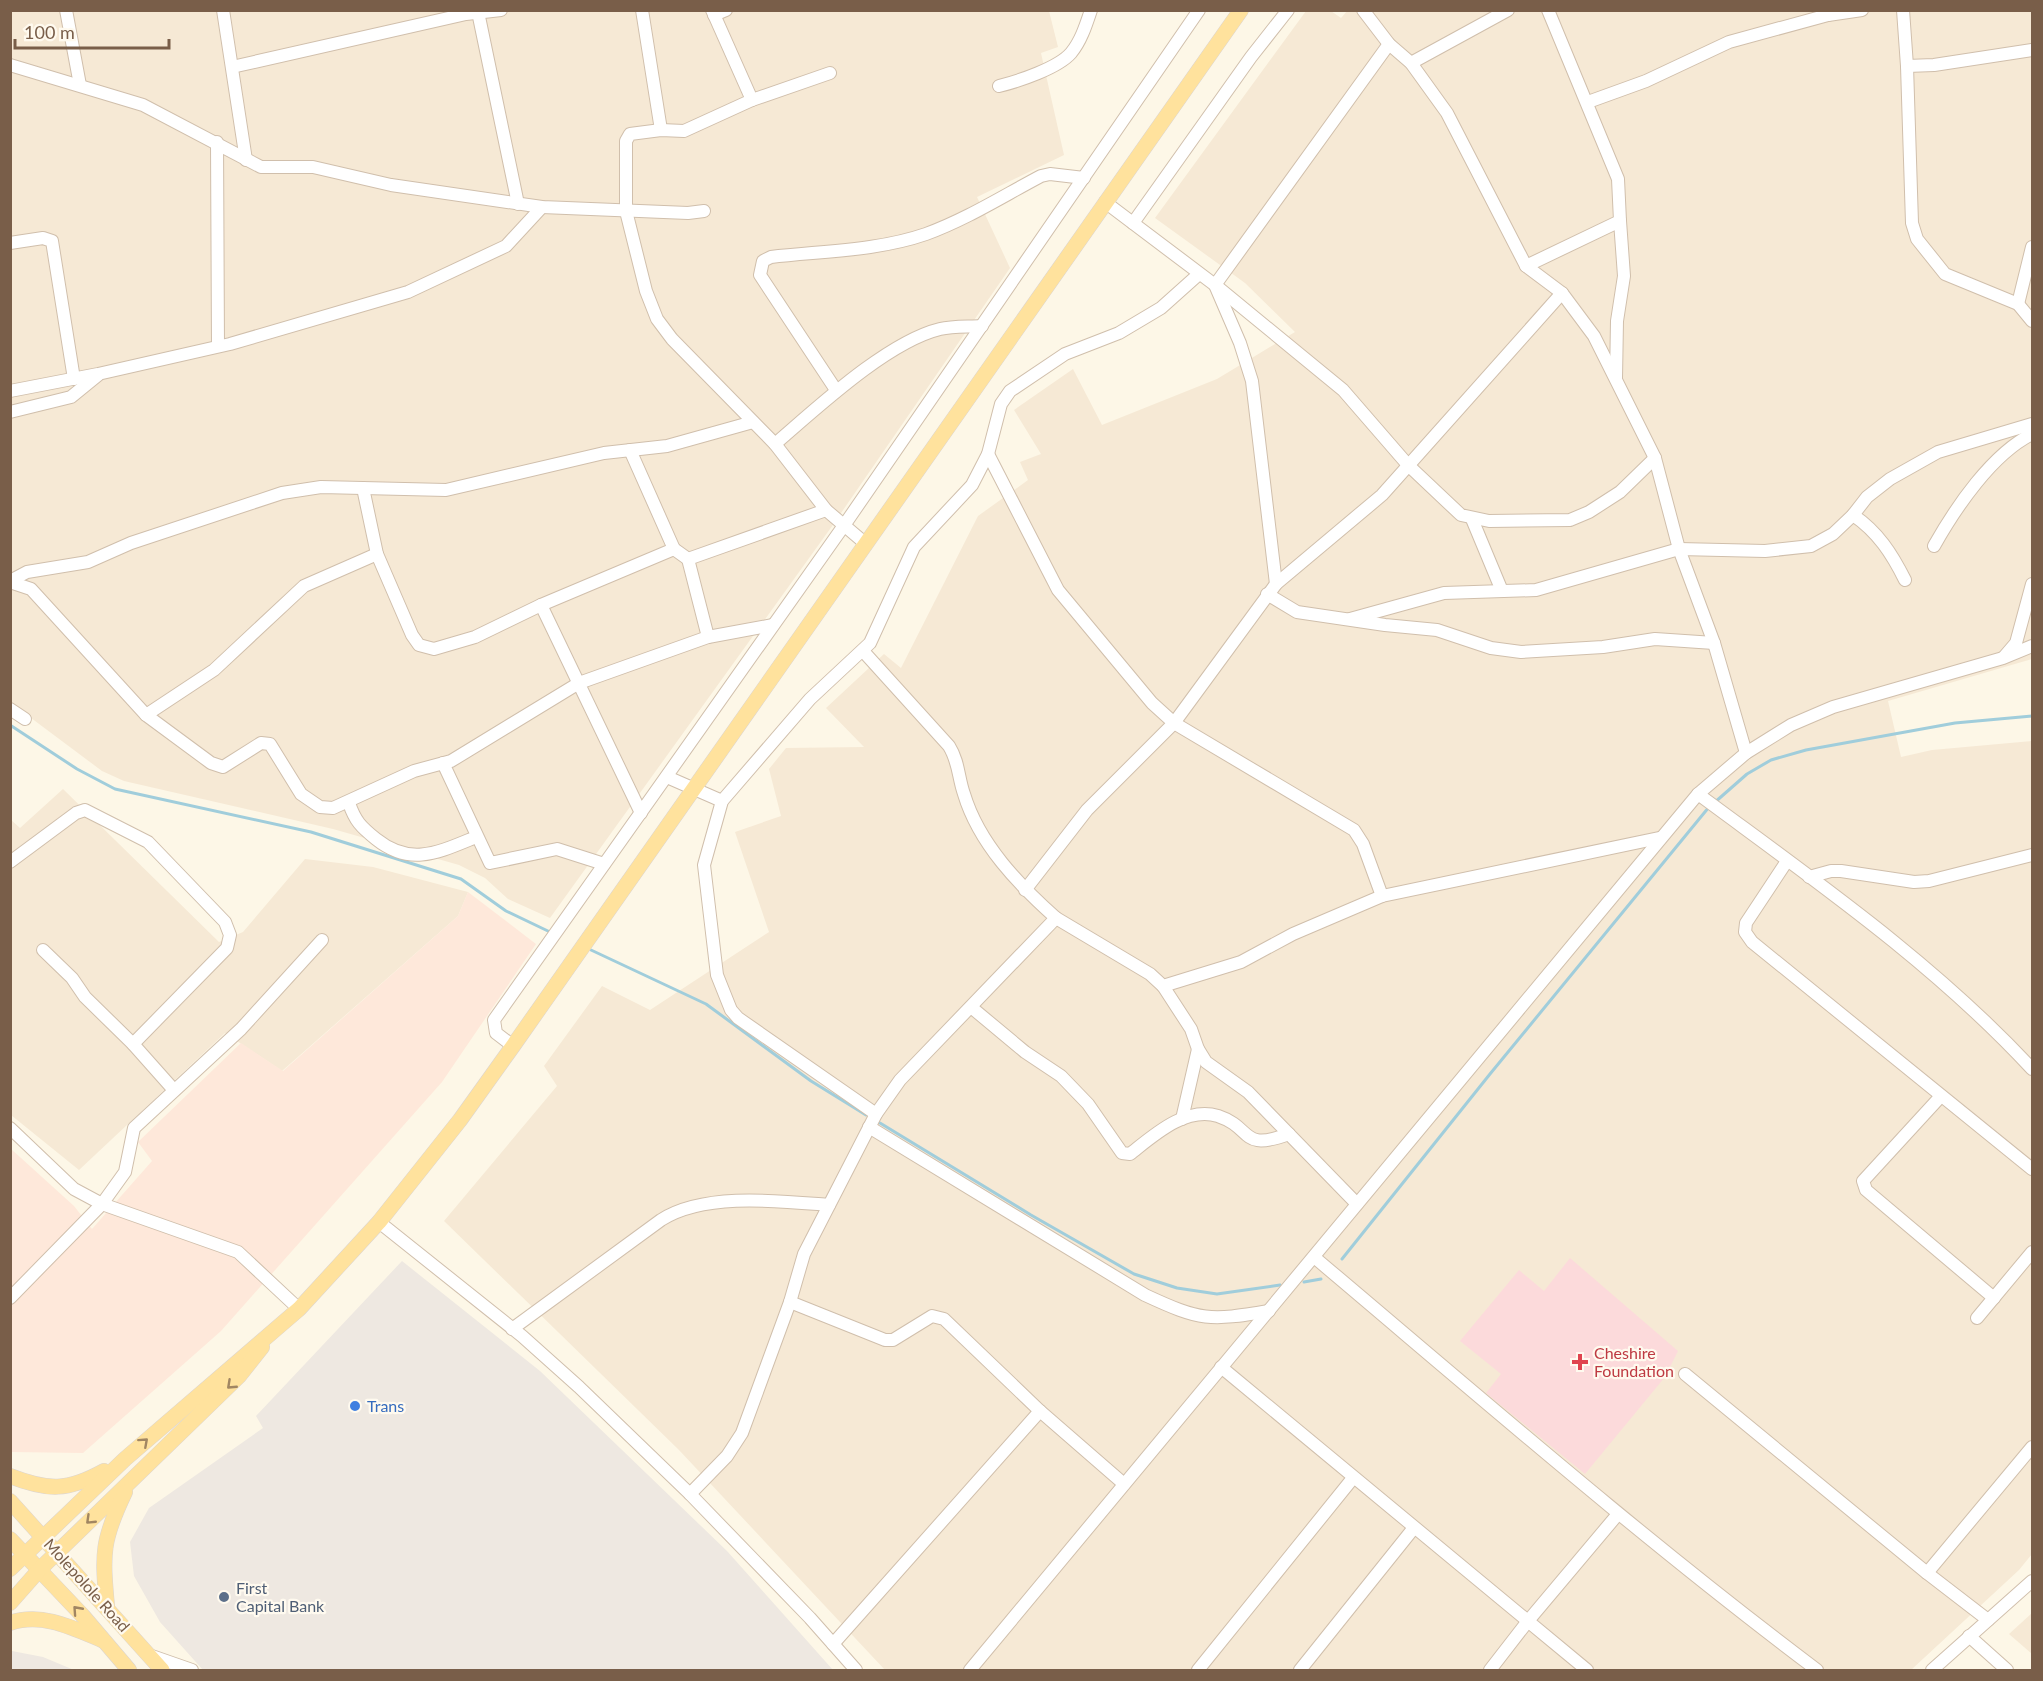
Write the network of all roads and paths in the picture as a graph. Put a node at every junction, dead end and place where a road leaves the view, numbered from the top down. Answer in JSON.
{"nodes":[{"id":1,"x":66,"y":10,"type":"edge"},
{"id":2,"x":223,"y":10,"type":"edge"},
{"id":3,"x":642,"y":10,"type":"edge"},
{"id":4,"x":1091,"y":10,"type":"edge"},
{"id":5,"x":1199,"y":10,"type":"edge"},
{"id":6,"x":1241,"y":10,"type":"edge"},
{"id":7,"x":1288,"y":10,"type":"edge"},
{"id":8,"x":1363,"y":10,"type":"edge"},
{"id":9,"x":1508,"y":10,"type":"edge"},
{"id":10,"x":1548,"y":10,"type":"edge"},
{"id":11,"x":1862,"y":10,"type":"edge"},
{"id":12,"x":1903,"y":10,"type":"edge"},
{"id":13,"x":498,"y":11,"type":"edge"},
{"id":14,"x":478,"y":12,"type":"junction"},
{"id":15,"x":717,"y":12,"type":"edge"},
{"id":16,"x":1828,"y":13,"type":"edge"},
{"id":17,"x":1389,"y":44,"type":"junction"},
{"id":18,"x":2032,"y":50,"type":"edge"},
{"id":19,"x":1411,"y":63,"type":"junction"},
{"id":20,"x":10,"y":65,"type":"edge"},
{"id":21,"x":1907,"y":66,"type":"junction"},
{"id":22,"x":232,"y":67,"type":"junction"},
{"id":23,"x":830,"y":73,"type":"dead end"},
{"id":24,"x":80,"y":86,"type":"junction"},
{"id":25,"x":999,"y":86,"type":"dead end"},
{"id":26,"x":752,"y":100,"type":"junction"},
{"id":27,"x":1588,"y":102,"type":"junction"},
{"id":28,"x":661,"y":130,"type":"junction"},
{"id":29,"x":217,"y":142,"type":"junction"},
{"id":30,"x":246,"y":160,"type":"junction"},
{"id":31,"x":1084,"y":178,"type":"junction"},
{"id":32,"x":1105,"y":202,"type":"junction"},
{"id":33,"x":518,"y":204,"type":"junction"},
{"id":34,"x":542,"y":207,"type":"junction"},
{"id":35,"x":626,"y":211,"type":"junction"},
{"id":36,"x":705,"y":211,"type":"dead end"},
{"id":37,"x":1620,"y":221,"type":"junction"},
{"id":38,"x":1133,"y":223,"type":"junction"},
{"id":39,"x":10,"y":243,"type":"edge"},
{"id":40,"x":2032,"y":247,"type":"edge"},
{"id":41,"x":1526,"y":266,"type":"junction"},
{"id":42,"x":1200,"y":274,"type":"junction"},
{"id":43,"x":1215,"y":285,"type":"junction"},
{"id":44,"x":1562,"y":293,"type":"junction"},
{"id":45,"x":2018,"y":304,"type":"junction"},
{"id":46,"x":2032,"y":321,"type":"edge"},
{"id":47,"x":982,"y":326,"type":"junction"},
{"id":48,"x":218,"y":346,"type":"junction"},
{"id":49,"x":98,"y":374,"type":"junction"},
{"id":50,"x":1616,"y":378,"type":"junction"},
{"id":51,"x":74,"y":379,"type":"junction"},
{"id":52,"x":10,"y":390,"type":"edge"},
{"id":53,"x":836,"y":390,"type":"junction"},
{"id":54,"x":10,"y":412,"type":"edge"},
{"id":55,"x":753,"y":422,"type":"junction"},
{"id":56,"x":2032,"y":424,"type":"edge"},
{"id":57,"x":2032,"y":434,"type":"edge"},
{"id":58,"x":775,"y":444,"type":"junction"},
{"id":59,"x":630,"y":450,"type":"junction"},
{"id":60,"x":988,"y":454,"type":"junction"},
{"id":61,"x":1655,"y":458,"type":"junction"},
{"id":62,"x":1408,"y":465,"type":"junction"},
{"id":63,"x":363,"y":488,"type":"junction"},
{"id":64,"x":826,"y":510,"type":"junction"},
{"id":65,"x":1853,"y":515,"type":"junction"},
{"id":66,"x":1472,"y":519,"type":"junction"},
{"id":67,"x":845,"y":524,"type":"junction"},
{"id":68,"x":866,"y":544,"type":"junction"},
{"id":69,"x":1934,"y":546,"type":"dead end"},
{"id":70,"x":674,"y":549,"type":"junction"},
{"id":71,"x":1679,"y":549,"type":"junction"},
{"id":72,"x":377,"y":554,"type":"junction"},
{"id":73,"x":688,"y":559,"type":"junction"},
{"id":74,"x":1905,"y":580,"type":"dead end"},
{"id":75,"x":10,"y":581,"type":"edge"},
{"id":76,"x":1276,"y":584,"type":"junction"},
{"id":77,"x":2032,"y":584,"type":"edge"},
{"id":78,"x":1502,"y":591,"type":"junction"},
{"id":79,"x":1267,"y":594,"type":"junction"},
{"id":80,"x":541,"y":605,"type":"junction"},
{"id":81,"x":1350,"y":619,"type":"junction"},
{"id":82,"x":773,"y":625,"type":"junction"},
{"id":83,"x":708,"y":637,"type":"junction"},
{"id":84,"x":1714,"y":643,"type":"junction"},
{"id":85,"x":2032,"y":646,"type":"edge"},
{"id":86,"x":862,"y":651,"type":"junction"},
{"id":87,"x":2003,"y":658,"type":"junction"},
{"id":88,"x":579,"y":683,"type":"junction"},
{"id":89,"x":10,"y":709,"type":"edge"},
{"id":90,"x":146,"y":715,"type":"junction"},
{"id":91,"x":25,"y":719,"type":"dead end"},
{"id":92,"x":1174,"y":723,"type":"junction"},
{"id":93,"x":1746,"y":753,"type":"junction"},
{"id":94,"x":443,"y":763,"type":"junction"},
{"id":95,"x":667,"y":777,"type":"junction"},
{"id":96,"x":693,"y":789,"type":"junction"},
{"id":97,"x":1698,"y":794,"type":"junction"},
{"id":98,"x":722,"y":801,"type":"junction"},
{"id":99,"x":349,"y":803,"type":"junction"},
{"id":100,"x":641,"y":813,"type":"junction"},
{"id":101,"x":476,"y":837,"type":"junction"},
{"id":102,"x":1659,"y":838,"type":"junction"},
{"id":103,"x":2032,"y":855,"type":"edge"},
{"id":104,"x":1786,"y":861,"type":"junction"},
{"id":105,"x":10,"y":862,"type":"edge"},
{"id":106,"x":604,"y":864,"type":"junction"},
{"id":107,"x":1809,"y":877,"type":"junction"},
{"id":108,"x":1025,"y":890,"type":"junction"},
{"id":109,"x":1382,"y":896,"type":"junction"},
{"id":110,"x":1056,"y":918,"type":"junction"},
{"id":111,"x":322,"y":940,"type":"dead end"},
{"id":112,"x":43,"y":950,"type":"dead end"},
{"id":113,"x":1163,"y":986,"type":"junction"},
{"id":114,"x":971,"y":1007,"type":"junction"},
{"id":115,"x":133,"y":1044,"type":"junction"},
{"id":116,"x":513,"y":1046,"type":"junction"},
{"id":117,"x":1198,"y":1049,"type":"junction"},
{"id":118,"x":2032,"y":1069,"type":"edge"},
{"id":119,"x":173,"y":1089,"type":"junction"},
{"id":120,"x":1941,"y":1096,"type":"junction"},
{"id":121,"x":876,"y":1114,"type":"junction"},
{"id":122,"x":1182,"y":1119,"type":"junction"},
{"id":123,"x":869,"y":1127,"type":"junction"},
{"id":124,"x":10,"y":1128,"type":"edge"},
{"id":125,"x":1289,"y":1134,"type":"junction"},
{"id":126,"x":2032,"y":1169,"type":"edge"},
{"id":127,"x":102,"y":1204,"type":"junction"},
{"id":128,"x":1357,"y":1204,"type":"junction"},
{"id":129,"x":829,"y":1205,"type":"junction"},
{"id":130,"x":379,"y":1222,"type":"junction"},
{"id":131,"x":2032,"y":1252,"type":"edge"},
{"id":132,"x":1314,"y":1257,"type":"junction"},
{"id":133,"x":10,"y":1298,"type":"edge"},
{"id":134,"x":1994,"y":1298,"type":"junction"},
{"id":135,"x":790,"y":1302,"type":"junction"},
{"id":136,"x":299,"y":1309,"type":"junction"},
{"id":137,"x":1269,"y":1311,"type":"junction"},
{"id":138,"x":1977,"y":1318,"type":"dead end"},
{"id":139,"x":513,"y":1329,"type":"junction"},
{"id":140,"x":267,"y":1339,"type":"junction"},
{"id":141,"x":1221,"y":1367,"type":"junction"},
{"id":142,"x":1686,"y":1374,"type":"dead end"},
{"id":143,"x":1040,"y":1411,"type":"junction"},
{"id":144,"x":2032,"y":1447,"type":"edge"},
{"id":145,"x":125,"y":1459,"type":"junction"},
{"id":146,"x":10,"y":1476,"type":"edge"},
{"id":147,"x":1353,"y":1478,"type":"junction"},
{"id":148,"x":130,"y":1481,"type":"junction"},
{"id":149,"x":1124,"y":1484,"type":"junction"},
{"id":150,"x":690,"y":1494,"type":"junction"},
{"id":151,"x":10,"y":1501,"type":"edge"},
{"id":152,"x":1618,"y":1514,"type":"junction"},
{"id":153,"x":1413,"y":1529,"type":"junction"},
{"id":154,"x":42,"y":1536,"type":"junction"},
{"id":155,"x":10,"y":1539,"type":"edge"},
{"id":156,"x":57,"y":1553,"type":"junction"},
{"id":157,"x":24,"y":1554,"type":"junction"},
{"id":158,"x":10,"y":1569,"type":"edge"},
{"id":159,"x":40,"y":1569,"type":"junction"},
{"id":160,"x":1927,"y":1573,"type":"junction"},
{"id":161,"x":2032,"y":1581,"type":"edge"},
{"id":162,"x":10,"y":1603,"type":"edge"},
{"id":163,"x":106,"y":1606,"type":"junction"},
{"id":164,"x":1988,"y":1620,"type":"junction"},
{"id":165,"x":1528,"y":1621,"type":"junction"},
{"id":166,"x":10,"y":1623,"type":"edge"},
{"id":167,"x":1969,"y":1636,"type":"junction"},
{"id":168,"x":105,"y":1641,"type":"junction"},
{"id":169,"x":833,"y":1644,"type":"junction"},
{"id":170,"x":149,"y":1655,"type":"junction"},
{"id":171,"x":975,"y":1669,"type":"edge"},
{"id":172,"x":129,"y":1671,"type":"edge"},
{"id":173,"x":162,"y":1671,"type":"edge"},
{"id":174,"x":192,"y":1671,"type":"edge"},
{"id":175,"x":856,"y":1671,"type":"edge"},
{"id":176,"x":1198,"y":1671,"type":"edge"},
{"id":177,"x":1300,"y":1671,"type":"edge"},
{"id":178,"x":1490,"y":1671,"type":"edge"},
{"id":179,"x":1587,"y":1671,"type":"edge"},
{"id":180,"x":1817,"y":1671,"type":"edge"},
{"id":181,"x":1932,"y":1671,"type":"edge"},
{"id":182,"x":2007,"y":1671,"type":"edge"}],
"edges":[{"from":1,"to":24,"type":"street"},
{"from":2,"to":22,"type":"street"},
{"from":3,"to":28,"type":"street"},
{"from":4,"to":25,"type":"street"},
{"from":5,"to":31,"type":"street"},
{"from":6,"to":32,"type":"main road"},
{"from":7,"to":38,"type":"street"},
{"from":8,"to":17,"type":"street"},
{"from":9,"to":19,"type":"street"},
{"from":10,"to":27,"type":"street"},
{"from":11,"to":16,"type":"street"},
{"from":12,"to":21,"type":"street"},
{"from":13,"to":14,"type":"street"},
{"from":14,"to":22,"type":"street"},
{"from":14,"to":33,"type":"street"},
{"from":15,"to":26,"type":"street"},
{"from":16,"to":27,"type":"street"},
{"from":17,"to":19,"type":"street"},
{"from":17,"to":43,"type":"street"},
{"from":18,"to":21,"type":"street"},
{"from":19,"to":41,"type":"street"},
{"from":20,"to":24,"type":"street"},
{"from":21,"to":45,"type":"street"},
{"from":22,"to":30,"type":"street"},
{"from":23,"to":26,"type":"street"},
{"from":24,"to":29,"type":"street"},
{"from":26,"to":28,"type":"street"},
{"from":27,"to":37,"type":"street"},
{"from":28,"to":35,"type":"street"},
{"from":29,"to":30,"type":"street"},
{"from":29,"to":48,"type":"street"},
{"from":30,"to":33,"type":"street"},
{"from":31,"to":47,"type":"street"},
{"from":31,"to":53,"type":"street"},
{"from":32,"to":38,"type":"street"},
{"from":32,"to":68,"type":"main road"},
{"from":33,"to":34,"type":"street"},
{"from":34,"to":35,"type":"street"},
{"from":34,"to":48,"type":"street"},
{"from":35,"to":36,"type":"street"},
{"from":35,"to":55,"type":"street"},
{"from":37,"to":41,"type":"street"},
{"from":37,"to":50,"type":"street"},
{"from":38,"to":42,"type":"street"},
{"from":39,"to":51,"type":"street"},
{"from":40,"to":45,"type":"street"},
{"from":41,"to":44,"type":"street"},
{"from":42,"to":43,"type":"street"},
{"from":42,"to":60,"type":"street"},
{"from":43,"to":62,"type":"street"},
{"from":43,"to":76,"type":"street"},
{"from":44,"to":50,"type":"street"},
{"from":44,"to":62,"type":"street"},
{"from":45,"to":46,"type":"street"},
{"from":47,"to":53,"type":"street"},
{"from":47,"to":67,"type":"street"},
{"from":48,"to":49,"type":"street"},
{"from":49,"to":51,"type":"street"},
{"from":49,"to":54,"type":"street"},
{"from":50,"to":61,"type":"street"},
{"from":51,"to":52,"type":"street"},
{"from":53,"to":58,"type":"street"},
{"from":55,"to":58,"type":"street"},
{"from":55,"to":59,"type":"street"},
{"from":56,"to":65,"type":"street"},
{"from":57,"to":69,"type":"street"},
{"from":58,"to":64,"type":"street"},
{"from":59,"to":63,"type":"street"},
{"from":59,"to":70,"type":"street"},
{"from":60,"to":86,"type":"street"},
{"from":60,"to":92,"type":"street"},
{"from":61,"to":66,"type":"street"},
{"from":61,"to":71,"type":"street"},
{"from":62,"to":66,"type":"street"},
{"from":62,"to":76,"type":"street"},
{"from":63,"to":72,"type":"street"},
{"from":63,"to":75,"type":"street"},
{"from":64,"to":67,"type":"street"},
{"from":64,"to":73,"type":"street"},
{"from":65,"to":71,"type":"street"},
{"from":65,"to":74,"type":"street"},
{"from":66,"to":78,"type":"street"},
{"from":67,"to":68,"type":"street"},
{"from":67,"to":82,"type":"street"},
{"from":68,"to":96,"type":"main road"},
{"from":70,"to":73,"type":"street"},
{"from":70,"to":80,"type":"street"},
{"from":71,"to":78,"type":"street"},
{"from":71,"to":84,"type":"street"},
{"from":72,"to":80,"type":"street"},
{"from":72,"to":90,"type":"street"},
{"from":73,"to":83,"type":"street"},
{"from":75,"to":90,"type":"street"},
{"from":76,"to":79,"type":"street"},
{"from":77,"to":87,"type":"street"},
{"from":78,"to":81,"type":"street"},
{"from":79,"to":81,"type":"street"},
{"from":79,"to":92,"type":"street"},
{"from":80,"to":88,"type":"street"},
{"from":81,"to":84,"type":"street"},
{"from":82,"to":83,"type":"street"},
{"from":82,"to":95,"type":"street"},
{"from":83,"to":88,"type":"street"},
{"from":84,"to":93,"type":"street"},
{"from":85,"to":87,"type":"street"},
{"from":86,"to":98,"type":"street"},
{"from":86,"to":108,"type":"street"},
{"from":87,"to":93,"type":"street"},
{"from":88,"to":94,"type":"street"},
{"from":88,"to":100,"type":"street"},
{"from":89,"to":91,"type":"street"},
{"from":90,"to":99,"type":"street"},
{"from":92,"to":108,"type":"street"},
{"from":92,"to":109,"type":"street"},
{"from":93,"to":97,"type":"street"},
{"from":94,"to":99,"type":"street"},
{"from":94,"to":101,"type":"street"},
{"from":95,"to":96,"type":"street"},
{"from":95,"to":100,"type":"street"},
{"from":96,"to":98,"type":"street"},
{"from":96,"to":116,"type":"main road"},
{"from":97,"to":102,"type":"street"},
{"from":97,"to":104,"type":"street"},
{"from":98,"to":121,"type":"street"},
{"from":99,"to":101,"type":"street"},
{"from":100,"to":106,"type":"street"},
{"from":101,"to":106,"type":"street"},
{"from":102,"to":109,"type":"street"},
{"from":102,"to":128,"type":"street"},
{"from":103,"to":107,"type":"street"},
{"from":104,"to":107,"type":"street"},
{"from":104,"to":120,"type":"street"},
{"from":105,"to":115,"type":"street"},
{"from":106,"to":116,"type":"street"},
{"from":107,"to":118,"type":"street"},
{"from":108,"to":110,"type":"street"},
{"from":109,"to":113,"type":"street"},
{"from":110,"to":113,"type":"street"},
{"from":110,"to":114,"type":"street"},
{"from":111,"to":119,"type":"street"},
{"from":112,"to":115,"type":"street"},
{"from":113,"to":117,"type":"street"},
{"from":114,"to":121,"type":"street"},
{"from":114,"to":122,"type":"street"},
{"from":115,"to":119,"type":"street"},
{"from":116,"to":130,"type":"main road"},
{"from":117,"to":122,"type":"street"},
{"from":117,"to":125,"type":"street"},
{"from":119,"to":127,"type":"street"},
{"from":120,"to":126,"type":"street"},
{"from":120,"to":134,"type":"street"},
{"from":121,"to":123,"type":"street"},
{"from":122,"to":125,"type":"street"},
{"from":123,"to":129,"type":"street"},
{"from":123,"to":137,"type":"street"},
{"from":124,"to":127,"type":"street"},
{"from":125,"to":128,"type":"street"},
{"from":127,"to":133,"type":"street"},
{"from":127,"to":136,"type":"street"},
{"from":128,"to":132,"type":"street"},
{"from":129,"to":135,"type":"street"},
{"from":129,"to":139,"type":"street"},
{"from":130,"to":136,"type":"main road"},
{"from":130,"to":139,"type":"street"},
{"from":131,"to":134,"type":"street"},
{"from":132,"to":137,"type":"street"},
{"from":132,"to":152,"type":"street"},
{"from":134,"to":138,"type":"street"},
{"from":135,"to":143,"type":"street"},
{"from":135,"to":150,"type":"street"},
{"from":136,"to":140,"type":"main road"},
{"from":137,"to":141,"type":"street"},
{"from":139,"to":150,"type":"street"},
{"from":145,"to":140,"type":"main road","one_way":true},
{"from":140,"to":148,"type":"main road","one_way":true},
{"from":141,"to":147,"type":"street"},
{"from":141,"to":149,"type":"street"},
{"from":142,"to":160,"type":"street"},
{"from":143,"to":149,"type":"street"},
{"from":143,"to":169,"type":"street"},
{"from":144,"to":160,"type":"street"},
{"from":145,"to":146,"type":"main road"},
{"from":145,"to":154,"type":"main road"},
{"from":147,"to":153,"type":"street"},
{"from":147,"to":176,"type":"street"},
{"from":148,"to":156,"type":"main road","one_way":true},
{"from":148,"to":163,"type":"main road"},
{"from":149,"to":171,"type":"street"},
{"from":150,"to":169,"type":"street"},
{"from":151,"to":154,"type":"main road","name":"Molepolole Road"},
{"from":152,"to":165,"type":"street"},
{"from":152,"to":180,"type":"street"},
{"from":153,"to":165,"type":"street"},
{"from":153,"to":177,"type":"street"},
{"from":154,"to":156,"type":"main road","name":"Molepolole Road"},
{"from":154,"to":157,"type":"main road"},
{"from":155,"to":157,"type":"main road","name":"Molepolole Road"},
{"from":156,"to":159,"type":"main road"},
{"from":156,"to":163,"type":"main road","name":"Molepolole Road"},
{"from":157,"to":158,"type":"main road"},
{"from":157,"to":159,"type":"main road","name":"Molepolole Road"},
{"from":159,"to":162,"type":"main road"},
{"from":168,"to":159,"type":"main road","name":"Molepolole Road","one_way":true},
{"from":160,"to":164,"type":"street"},
{"from":161,"to":164,"type":"street"},
{"from":163,"to":170,"type":"main road","name":"Molepolole Road"},
{"from":164,"to":167,"type":"street"},
{"from":165,"to":178,"type":"street"},
{"from":165,"to":179,"type":"street"},
{"from":166,"to":168,"type":"main road"},
{"from":167,"to":181,"type":"street"},
{"from":167,"to":182,"type":"street"},
{"from":168,"to":172,"type":"main road","name":"Molepolole Road"},
{"from":169,"to":175,"type":"street"},
{"from":170,"to":173,"type":"main road","name":"Molepolole Road"},
{"from":170,"to":174,"type":"street"}]}
